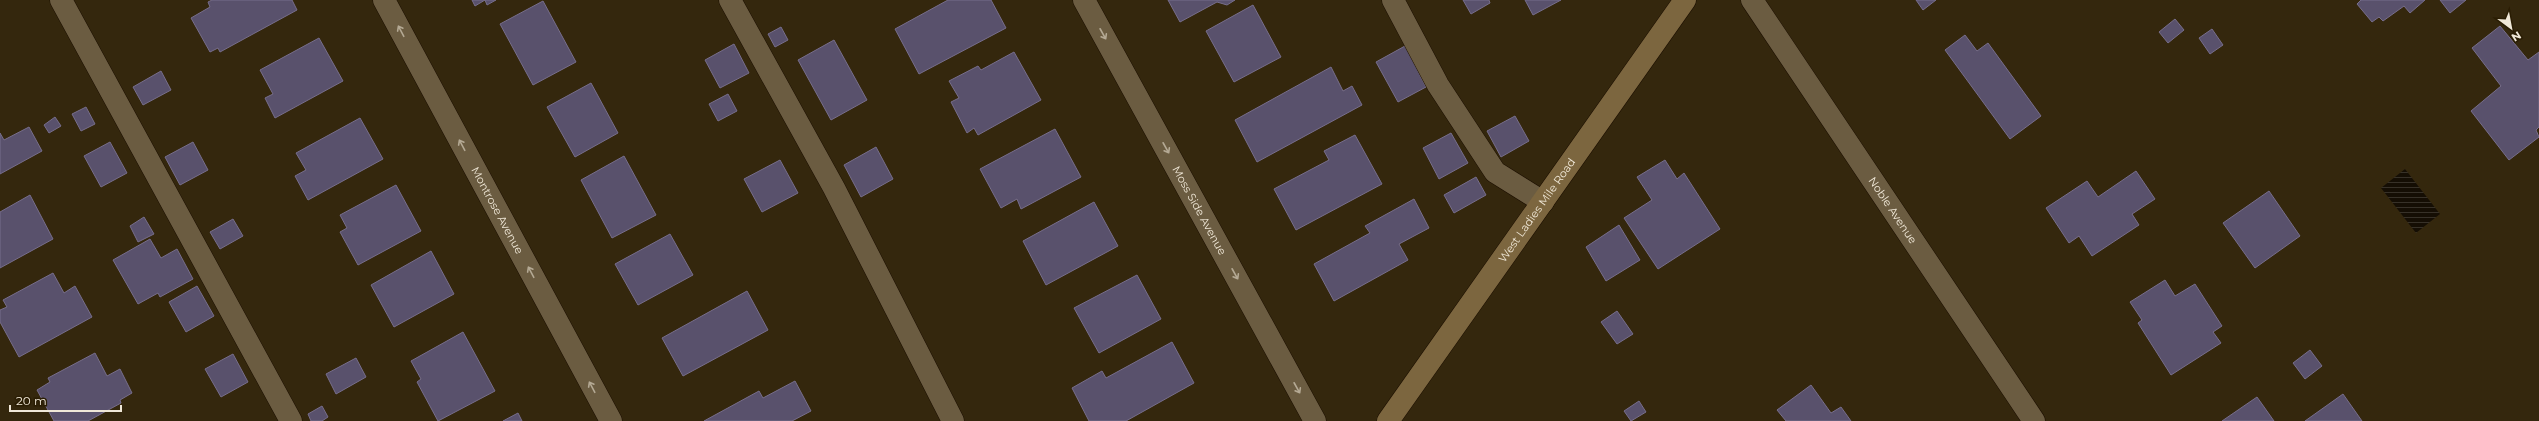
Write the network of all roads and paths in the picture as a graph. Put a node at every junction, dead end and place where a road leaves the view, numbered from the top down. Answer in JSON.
{"nodes":[{"id":1,"x":61,"y":0,"type":"edge"},
{"id":2,"x":384,"y":0,"type":"edge"},
{"id":3,"x":730,"y":0,"type":"edge"},
{"id":4,"x":1084,"y":0,"type":"edge"},
{"id":5,"x":1393,"y":0,"type":"edge"},
{"id":6,"x":1686,"y":0,"type":"edge"},
{"id":7,"x":1752,"y":0,"type":"edge"},
{"id":8,"x":1543,"y":202,"type":"junction"},
{"id":9,"x":291,"y":421,"type":"edge"},
{"id":10,"x":611,"y":421,"type":"edge"},
{"id":11,"x":953,"y":421,"type":"edge"},
{"id":12,"x":1315,"y":421,"type":"edge"},
{"id":13,"x":1388,"y":421,"type":"edge"},
{"id":14,"x":2034,"y":421,"type":"edge"}],
"edges":[{"from":1,"to":9,"type":"street"},
{"from":10,"to":2,"type":"street","name":"Montrose Avenue","one_way":true},
{"from":3,"to":11,"type":"street"},
{"from":4,"to":12,"type":"street","name":"Moss Side Avenue","one_way":true},
{"from":5,"to":8,"type":"street"},
{"from":6,"to":8,"type":"street","name":"West Ladies Mile Road"},
{"from":7,"to":14,"type":"street","name":"Noble Avenue"},
{"from":8,"to":13,"type":"street","name":"West Ladies Mile Road"}]}
